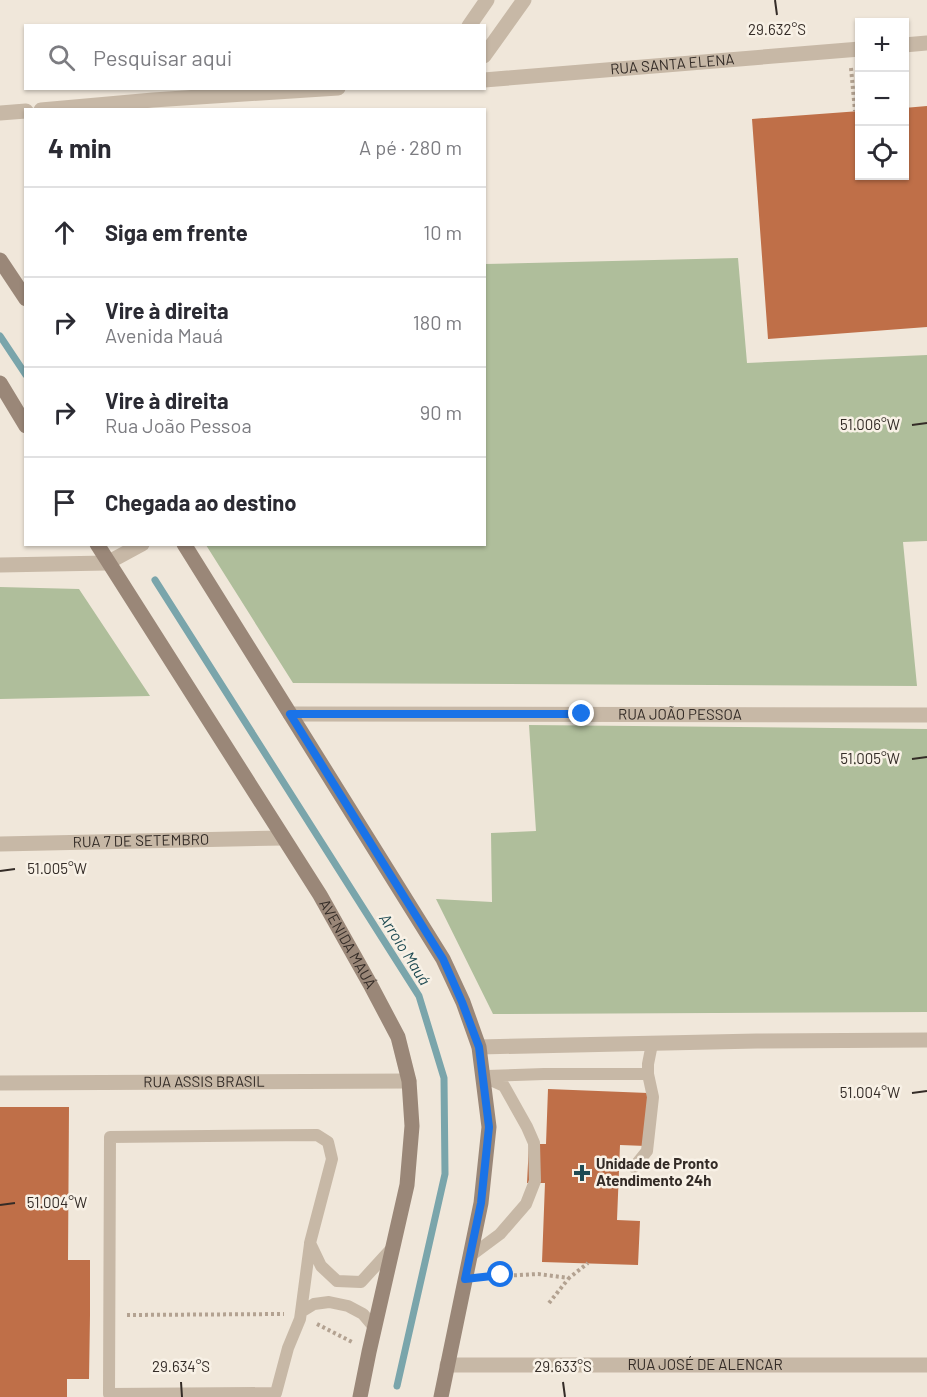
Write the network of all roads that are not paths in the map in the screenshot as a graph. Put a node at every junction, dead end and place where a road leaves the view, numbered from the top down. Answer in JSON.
{"nodes":[{"id":1,"x":487,"y":0,"type":"edge"},
{"id":2,"x":524,"y":0,"type":"edge"},
{"id":3,"x":470,"y":24,"type":"edge"},
{"id":4,"x":927,"y":43,"type":"edge"},
{"id":5,"x":909,"y":45,"type":"edge"},
{"id":6,"x":855,"y":49,"type":"edge"},
{"id":7,"x":486,"y":53,"type":"edge"},
{"id":8,"x":486,"y":80,"type":"edge"},
{"id":9,"x":307,"y":90,"type":"edge"},
{"id":10,"x":63,"y":108,"type":"edge"},
{"id":11,"x":24,"y":111,"type":"edge"},
{"id":12,"x":0,"y":113,"type":"edge"},
{"id":13,"x":0,"y":260,"type":"edge"},
{"id":14,"x":24,"y":296,"type":"edge"},
{"id":15,"x":0,"y":383,"type":"edge"},
{"id":16,"x":24,"y":423,"type":"edge"},
{"id":17,"x":98,"y":546,"type":"edge"},
{"id":18,"x":138,"y":546,"type":"edge"},
{"id":19,"x":185,"y":546,"type":"edge"},
{"id":20,"x":107,"y":562,"type":"junction"},
{"id":21,"x":0,"y":565,"type":"edge"},
{"id":22,"x":290,"y":714,"type":"junction"},
{"id":23,"x":927,"y":715,"type":"edge"},
{"id":24,"x":283,"y":838,"type":"junction"},
{"id":25,"x":0,"y":844,"type":"edge"},
{"id":26,"x":927,"y":1040,"type":"edge"},
{"id":27,"x":652,"y":1044,"type":"junction"},
{"id":28,"x":479,"y":1047,"type":"junction"},
{"id":29,"x":648,"y":1074,"type":"junction"},
{"id":30,"x":482,"y":1076,"type":"junction"},
{"id":31,"x":409,"y":1081,"type":"junction"},
{"id":32,"x":0,"y":1083,"type":"edge"},
{"id":33,"x":634,"y":1167,"type":"dead end"},
{"id":34,"x":310,"y":1243,"type":"junction"},
{"id":35,"x":392,"y":1248,"type":"junction"},
{"id":36,"x":469,"y":1257,"type":"junction"},
{"id":37,"x":301,"y":1314,"type":"junction"},
{"id":38,"x":374,"y":1327,"type":"junction"},
{"id":39,"x":447,"y":1365,"type":"junction"},
{"id":40,"x":927,"y":1365,"type":"edge"},
{"id":41,"x":360,"y":1397,"type":"edge"},
{"id":42,"x":441,"y":1397,"type":"edge"}],
"edges":[{"from":1,"to":3,"type":"street"},
{"from":2,"to":7,"type":"street"},
{"from":4,"to":5,"type":"street"},
{"from":6,"to":8,"type":"street","name":"RUA SANTA ELENA"},
{"from":9,"to":10,"type":"street"},
{"from":11,"to":12,"type":"street"},
{"from":13,"to":14,"type":"main road"},
{"from":15,"to":16,"type":"main road"},
{"from":17,"to":20,"type":"main road","name":"AVENIDA MAUÁ"},
{"from":18,"to":20,"type":"street"},
{"from":19,"to":22,"type":"main road"},
{"from":20,"to":21,"type":"street"},
{"from":20,"to":24,"type":"main road","name":"AVENIDA MAUÁ"},
{"from":22,"to":23,"type":"street","name":"RUA JOÃO PESSOA"},
{"from":22,"to":28,"type":"main road"},
{"from":24,"to":25,"type":"street","name":"RUA 7 DE SETEMBRO"},
{"from":24,"to":31,"type":"main road","name":"AVENIDA MAUÁ"},
{"from":26,"to":27,"type":"street"},
{"from":27,"to":28,"type":"street"},
{"from":27,"to":29,"type":"lane"},
{"from":28,"to":30,"type":"main road"},
{"from":29,"to":30,"type":"lane"},
{"from":29,"to":33,"type":"lane"},
{"from":30,"to":36,"type":"main road"},
{"from":30,"to":36,"type":"lane"},
{"from":31,"to":32,"type":"street","name":"RUA ASSIS BRASIL"},
{"from":31,"to":35,"type":"main road","name":"AVENIDA MAUÁ"},
{"from":34,"to":35,"type":"lane"},
{"from":34,"to":37,"type":"lane"},
{"from":34,"to":37,"type":"lane"},
{"from":35,"to":38,"type":"main road","name":"AVENIDA MAUÁ"},
{"from":36,"to":39,"type":"main road"},
{"from":37,"to":38,"type":"lane"},
{"from":38,"to":41,"type":"main road","name":"AVENIDA MAUÁ"},
{"from":39,"to":40,"type":"street","name":"RUA JOSÉ DE ALENCAR"},
{"from":39,"to":42,"type":"main road"}]}
